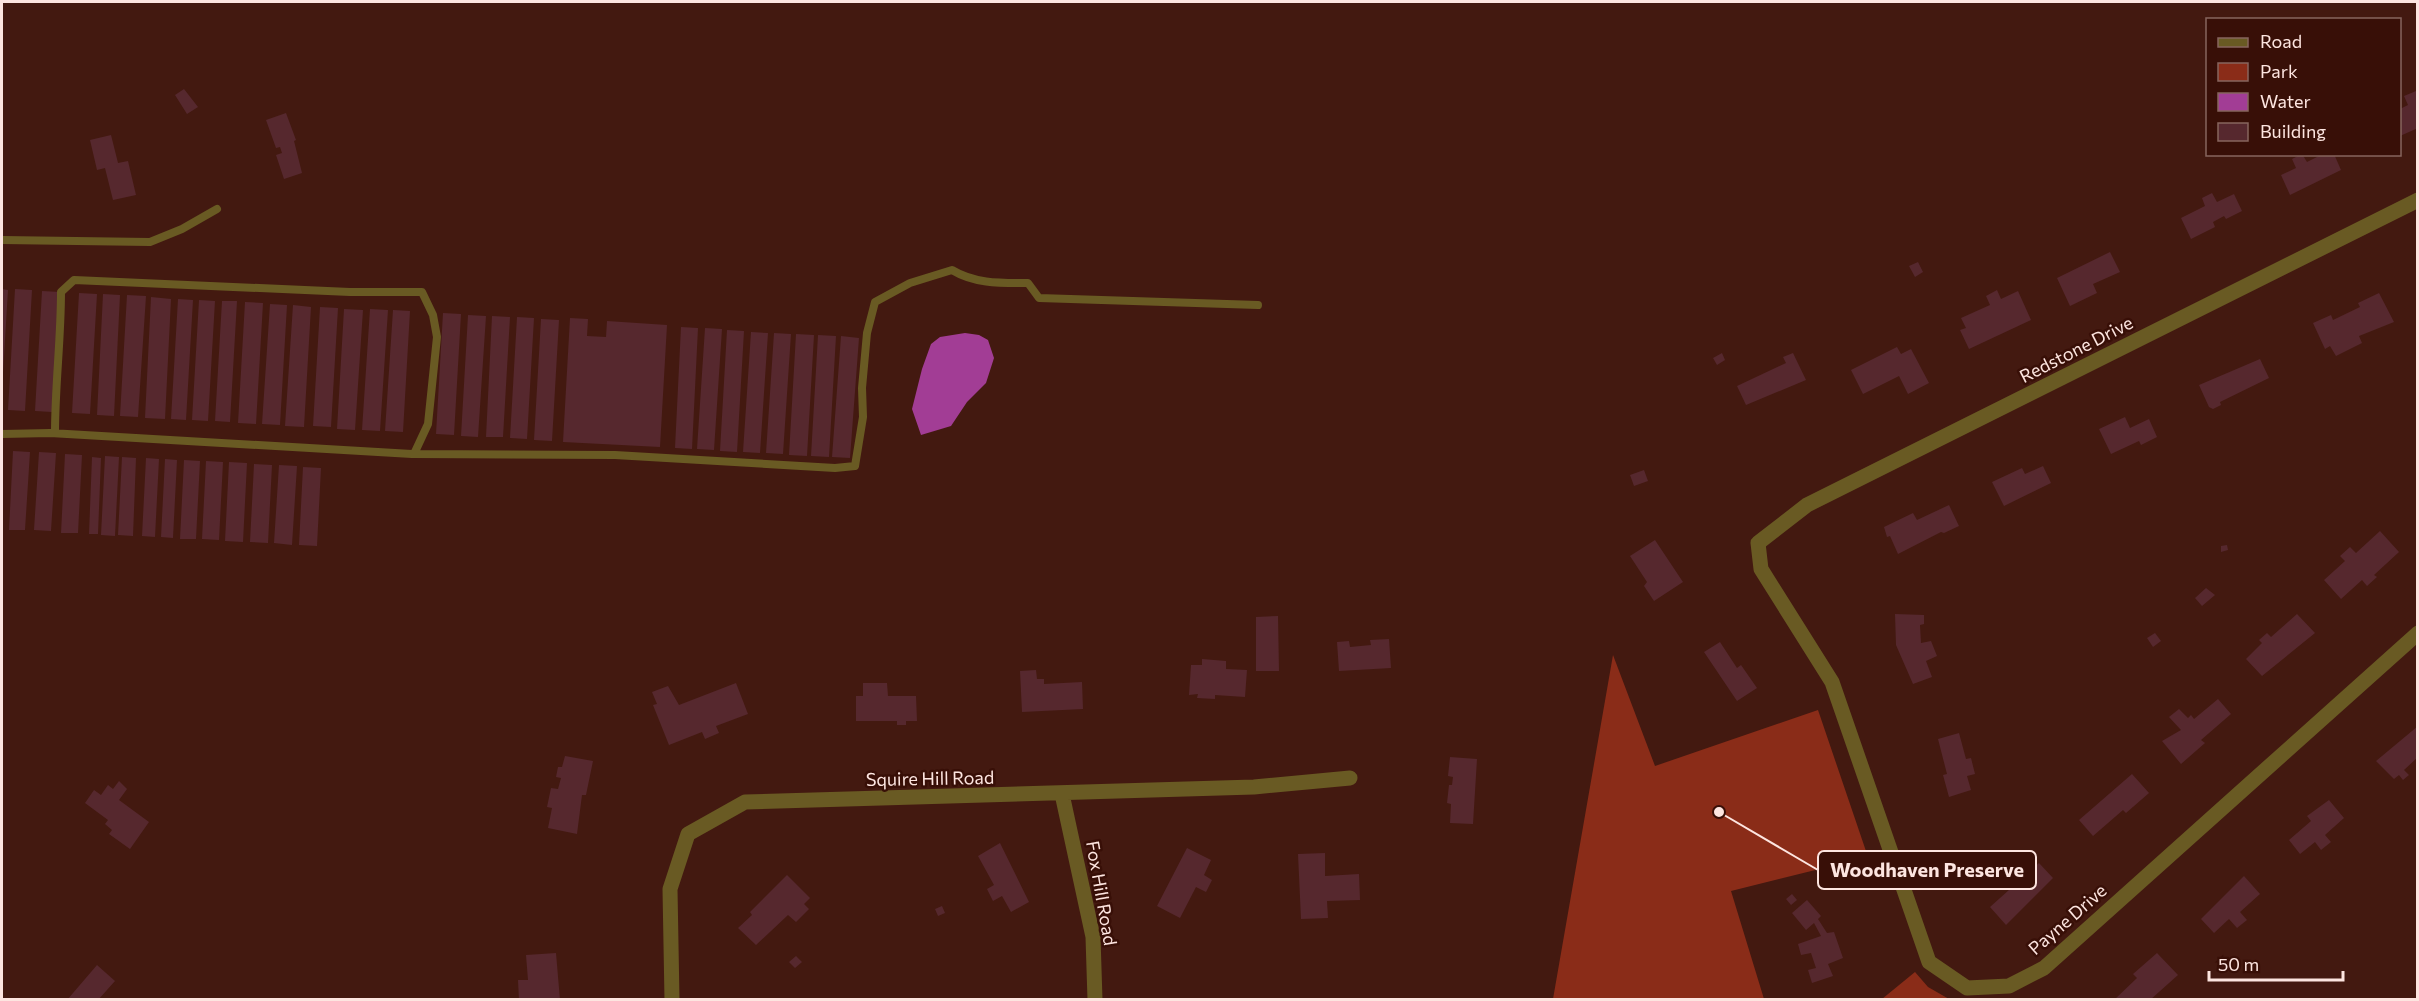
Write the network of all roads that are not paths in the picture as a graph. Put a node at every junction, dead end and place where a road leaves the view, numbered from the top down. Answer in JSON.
{"nodes":[{"id":1,"x":2418,"y":200,"type":"edge"},
{"id":2,"x":217,"y":209,"type":"dead end"},
{"id":3,"x":2,"y":240,"type":"edge"},
{"id":4,"x":1258,"y":305,"type":"dead end"},
{"id":5,"x":55,"y":433,"type":"junction"},
{"id":6,"x":2,"y":434,"type":"edge"},
{"id":7,"x":414,"y":454,"type":"junction"},
{"id":8,"x":1758,"y":543,"type":"joint"},
{"id":9,"x":2418,"y":633,"type":"edge"},
{"id":10,"x":1350,"y":778,"type":"dead end"},
{"id":11,"x":1062,"y":794,"type":"junction"},
{"id":12,"x":672,"y":999,"type":"edge"},
{"id":13,"x":1095,"y":999,"type":"edge"}],
"edges":[{"from":1,"to":8,"type":"street","name":"Redstone Drive"},
{"from":2,"to":3,"type":"lane"},
{"from":4,"to":7,"type":"lane"},
{"from":5,"to":6,"type":"lane"},
{"from":5,"to":7,"type":"lane"},
{"from":5,"to":7,"type":"lane"},
{"from":8,"to":9,"type":"street","name":"Payne Drive"},
{"from":10,"to":11,"type":"street","name":"Squire Hill Road"},
{"from":11,"to":12,"type":"street","name":"Squire Hill Road"},
{"from":11,"to":13,"type":"street","name":"Fox Hill Road"}]}
